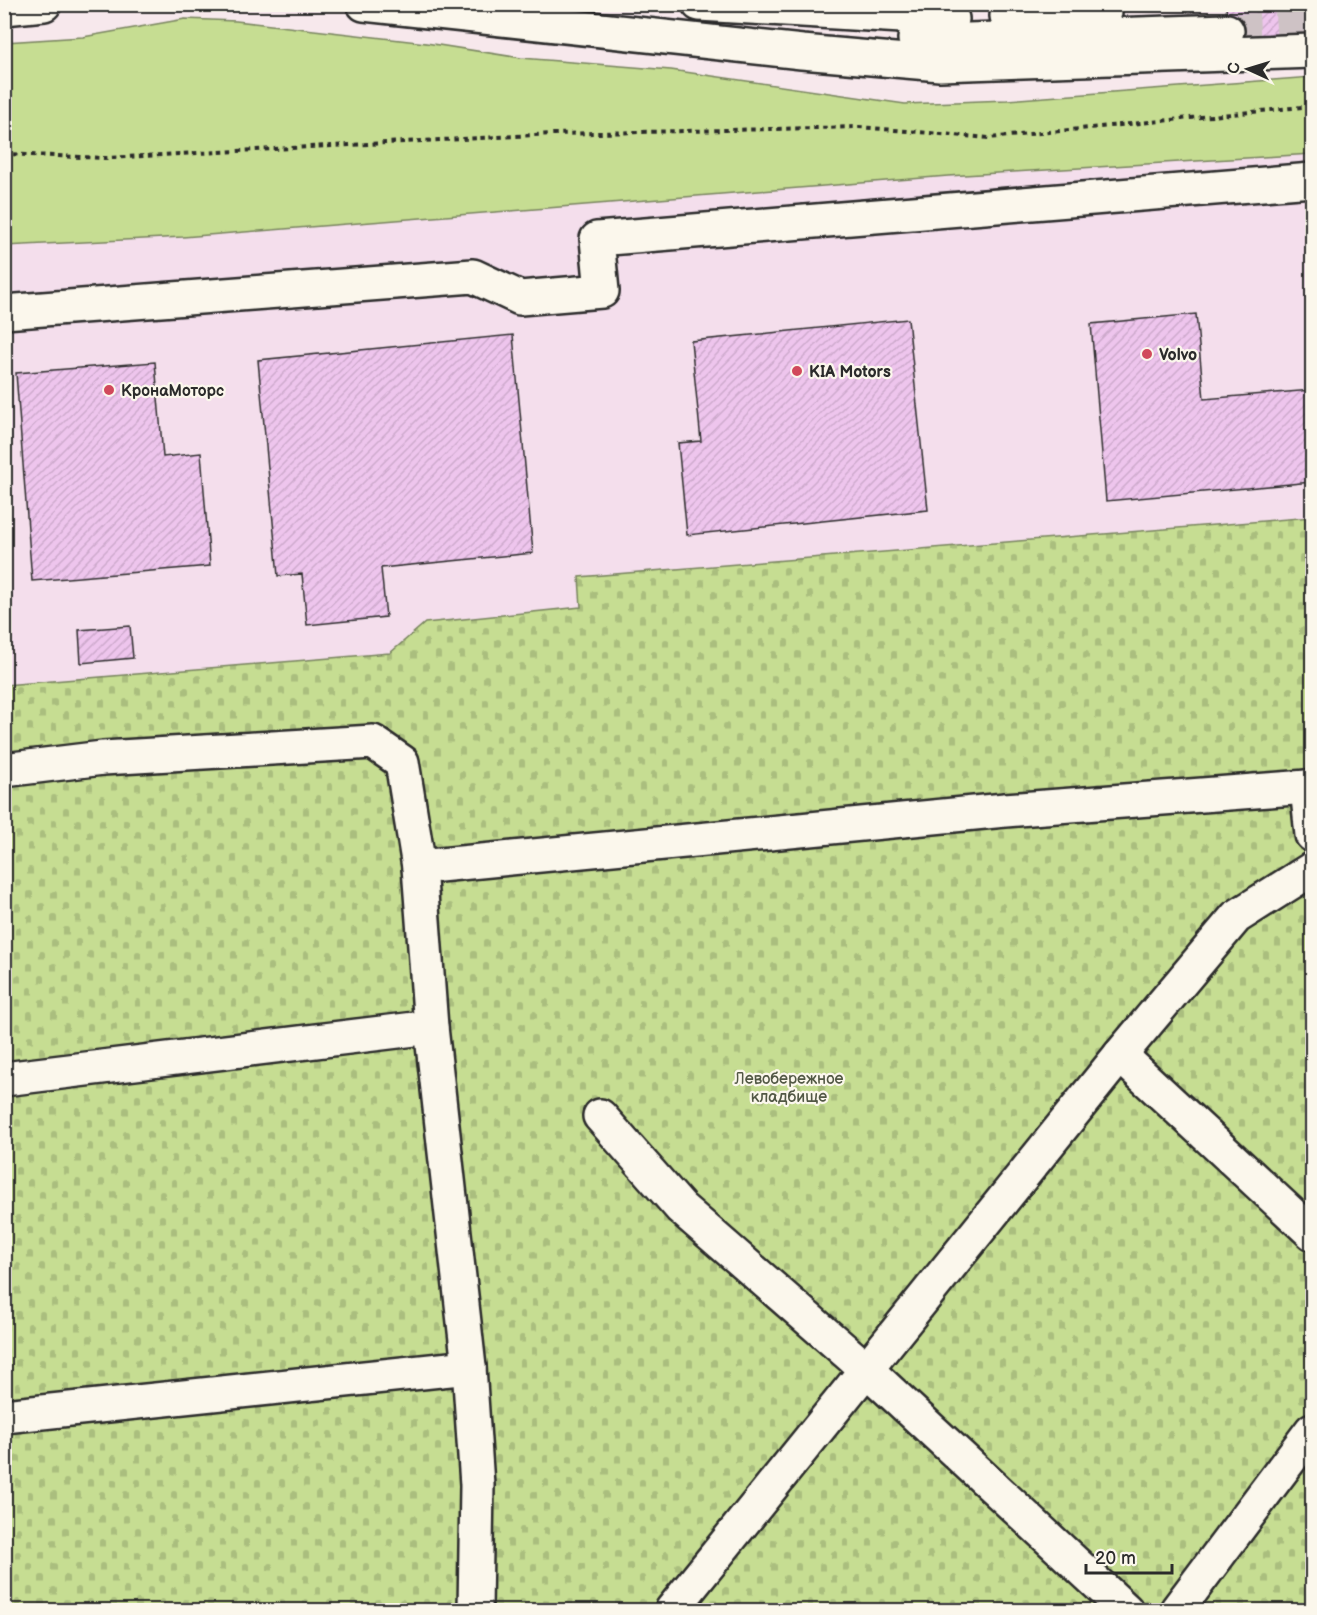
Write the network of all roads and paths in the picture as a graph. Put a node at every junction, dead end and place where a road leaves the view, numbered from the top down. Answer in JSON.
{"nodes":[{"id":1,"x":44,"y":4,"type":"edge"},
{"id":2,"x":364,"y":4,"type":"edge"},
{"id":3,"x":456,"y":4,"type":"edge"},
{"id":4,"x":699,"y":4,"type":"edge"},
{"id":5,"x":4,"y":8,"type":"edge"},
{"id":6,"x":1312,"y":51,"type":"edge"},
{"id":7,"x":1312,"y":106,"type":"edge"},
{"id":8,"x":4,"y":154,"type":"edge"},
{"id":9,"x":1312,"y":180,"type":"edge"},
{"id":10,"x":4,"y":312,"type":"edge"},
{"id":11,"x":4,"y":770,"type":"edge"},
{"id":12,"x":1310,"y":787,"type":"edge"},
{"id":13,"x":1312,"y":835,"type":"edge"},
{"id":14,"x":419,"y":867,"type":"junction"},
{"id":15,"x":1312,"y":869,"type":"edge"},
{"id":16,"x":431,"y":1027,"type":"junction"},
{"id":17,"x":1120,"y":1055,"type":"junction"},
{"id":18,"x":4,"y":1079,"type":"edge"},
{"id":19,"x":600,"y":1116,"type":"dead end"},
{"id":20,"x":1312,"y":1233,"type":"edge"},
{"id":21,"x":469,"y":1367,"type":"junction"},
{"id":22,"x":867,"y":1370,"type":"junction"},
{"id":23,"x":4,"y":1416,"type":"edge"},
{"id":24,"x":1312,"y":1430,"type":"edge"},
{"id":25,"x":475,"y":1611,"type":"edge"},
{"id":26,"x":672,"y":1611,"type":"edge"},
{"id":27,"x":1126,"y":1611,"type":"edge"},
{"id":28,"x":1177,"y":1611,"type":"edge"}],
"edges":[{"from":1,"to":5,"type":"lane"},
{"from":2,"to":6,"type":"lane"},
{"from":3,"to":4,"type":"lane"},
{"from":7,"to":8,"type":"path"},
{"from":9,"to":10,"type":"lane"},
{"from":11,"to":14,"type":"lane"},
{"from":12,"to":13,"type":"lane"},
{"from":12,"to":14,"type":"lane"},
{"from":14,"to":16,"type":"lane"},
{"from":15,"to":17,"type":"lane"},
{"from":16,"to":18,"type":"lane"},
{"from":16,"to":21,"type":"lane"},
{"from":17,"to":20,"type":"lane"},
{"from":17,"to":22,"type":"lane"},
{"from":19,"to":22,"type":"lane"},
{"from":21,"to":23,"type":"lane"},
{"from":21,"to":25,"type":"lane"},
{"from":22,"to":26,"type":"lane"},
{"from":22,"to":27,"type":"lane"},
{"from":24,"to":28,"type":"lane"}]}
